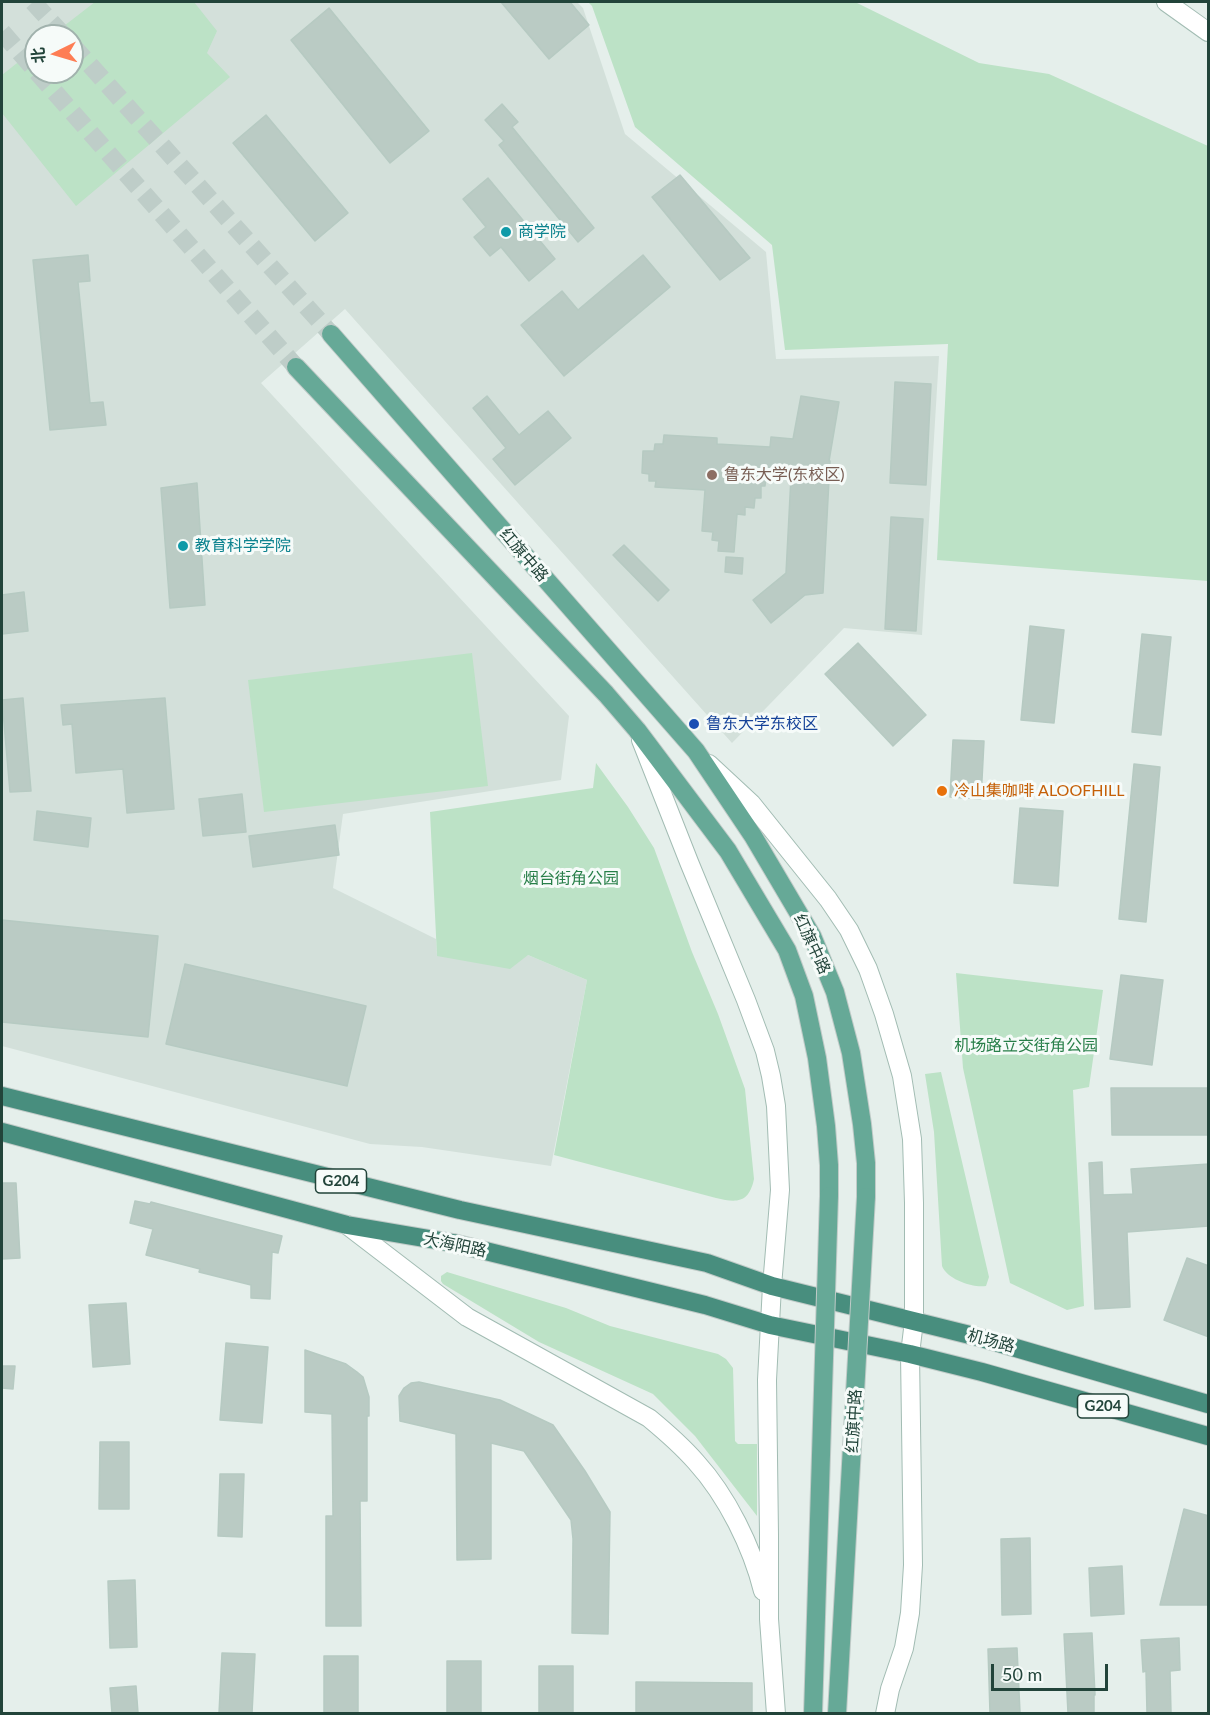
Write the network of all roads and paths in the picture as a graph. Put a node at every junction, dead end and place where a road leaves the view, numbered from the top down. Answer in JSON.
{"nodes":[{"id":1,"x":1166,"y":2,"type":"edge"},
{"id":2,"x":1209,"y":32,"type":"edge"},
{"id":3,"x":331,"y":334,"type":"tunnel mouth"},
{"id":4,"x":296,"y":367,"type":"tunnel mouth"},
{"id":5,"x":637,"y":730,"type":"junction"},
{"id":6,"x":696,"y":751,"type":"junction"},
{"id":7,"x":2,"y":1096,"type":"edge"},
{"id":8,"x":2,"y":1132,"type":"edge"},
{"id":9,"x":347,"y":1225,"type":"junction"},
{"id":10,"x":772,"y":1286,"type":"junction"},
{"id":11,"x":914,"y":1321,"type":"junction"},
{"id":12,"x":770,"y":1325,"type":"junction"},
{"id":13,"x":910,"y":1354,"type":"junction"},
{"id":14,"x":1209,"y":1404,"type":"edge"},
{"id":15,"x":1209,"y":1436,"type":"edge"},
{"id":16,"x":769,"y":1619,"type":"junction"},
{"id":17,"x":776,"y":1713,"type":"edge"},
{"id":18,"x":813,"y":1713,"type":"edge"},
{"id":19,"x":837,"y":1713,"type":"edge"},
{"id":20,"x":885,"y":1713,"type":"edge"}],
"edges":[{"from":1,"to":2,"type":"main road"},
{"from":3,"to":6,"type":"main road","name":"红旗中路"},
{"from":4,"to":5,"type":"main road","name":"红旗中路"},
{"from":5,"to":10,"type":"main road"},
{"from":5,"to":18,"type":"main road","name":"红旗中路","bridge":true},
{"from":6,"to":11,"type":"main road"},
{"from":6,"to":19,"type":"main road","name":"红旗中路","bridge":true},
{"from":7,"to":10,"type":"highway","number":"G204"},
{"from":8,"to":9,"type":"highway","name":"大海阳路","number":"G204"},
{"from":9,"to":12,"type":"highway","name":"大海阳路","number":"G204"},
{"from":9,"to":16,"type":"main road"},
{"from":10,"to":11,"type":"highway","name":"机场路","number":"G204"},
{"from":10,"to":12,"type":"main road"},
{"from":11,"to":13,"type":"main road"},
{"from":11,"to":14,"type":"highway","name":"机场路","number":"G204"},
{"from":12,"to":13,"type":"highway","name":"大海阳路","number":"G204"},
{"from":12,"to":16,"type":"main road"},
{"from":13,"to":15,"type":"highway","name":"机场路","number":"G204"},
{"from":13,"to":20,"type":"main road"},
{"from":16,"to":17,"type":"main road"}]}
